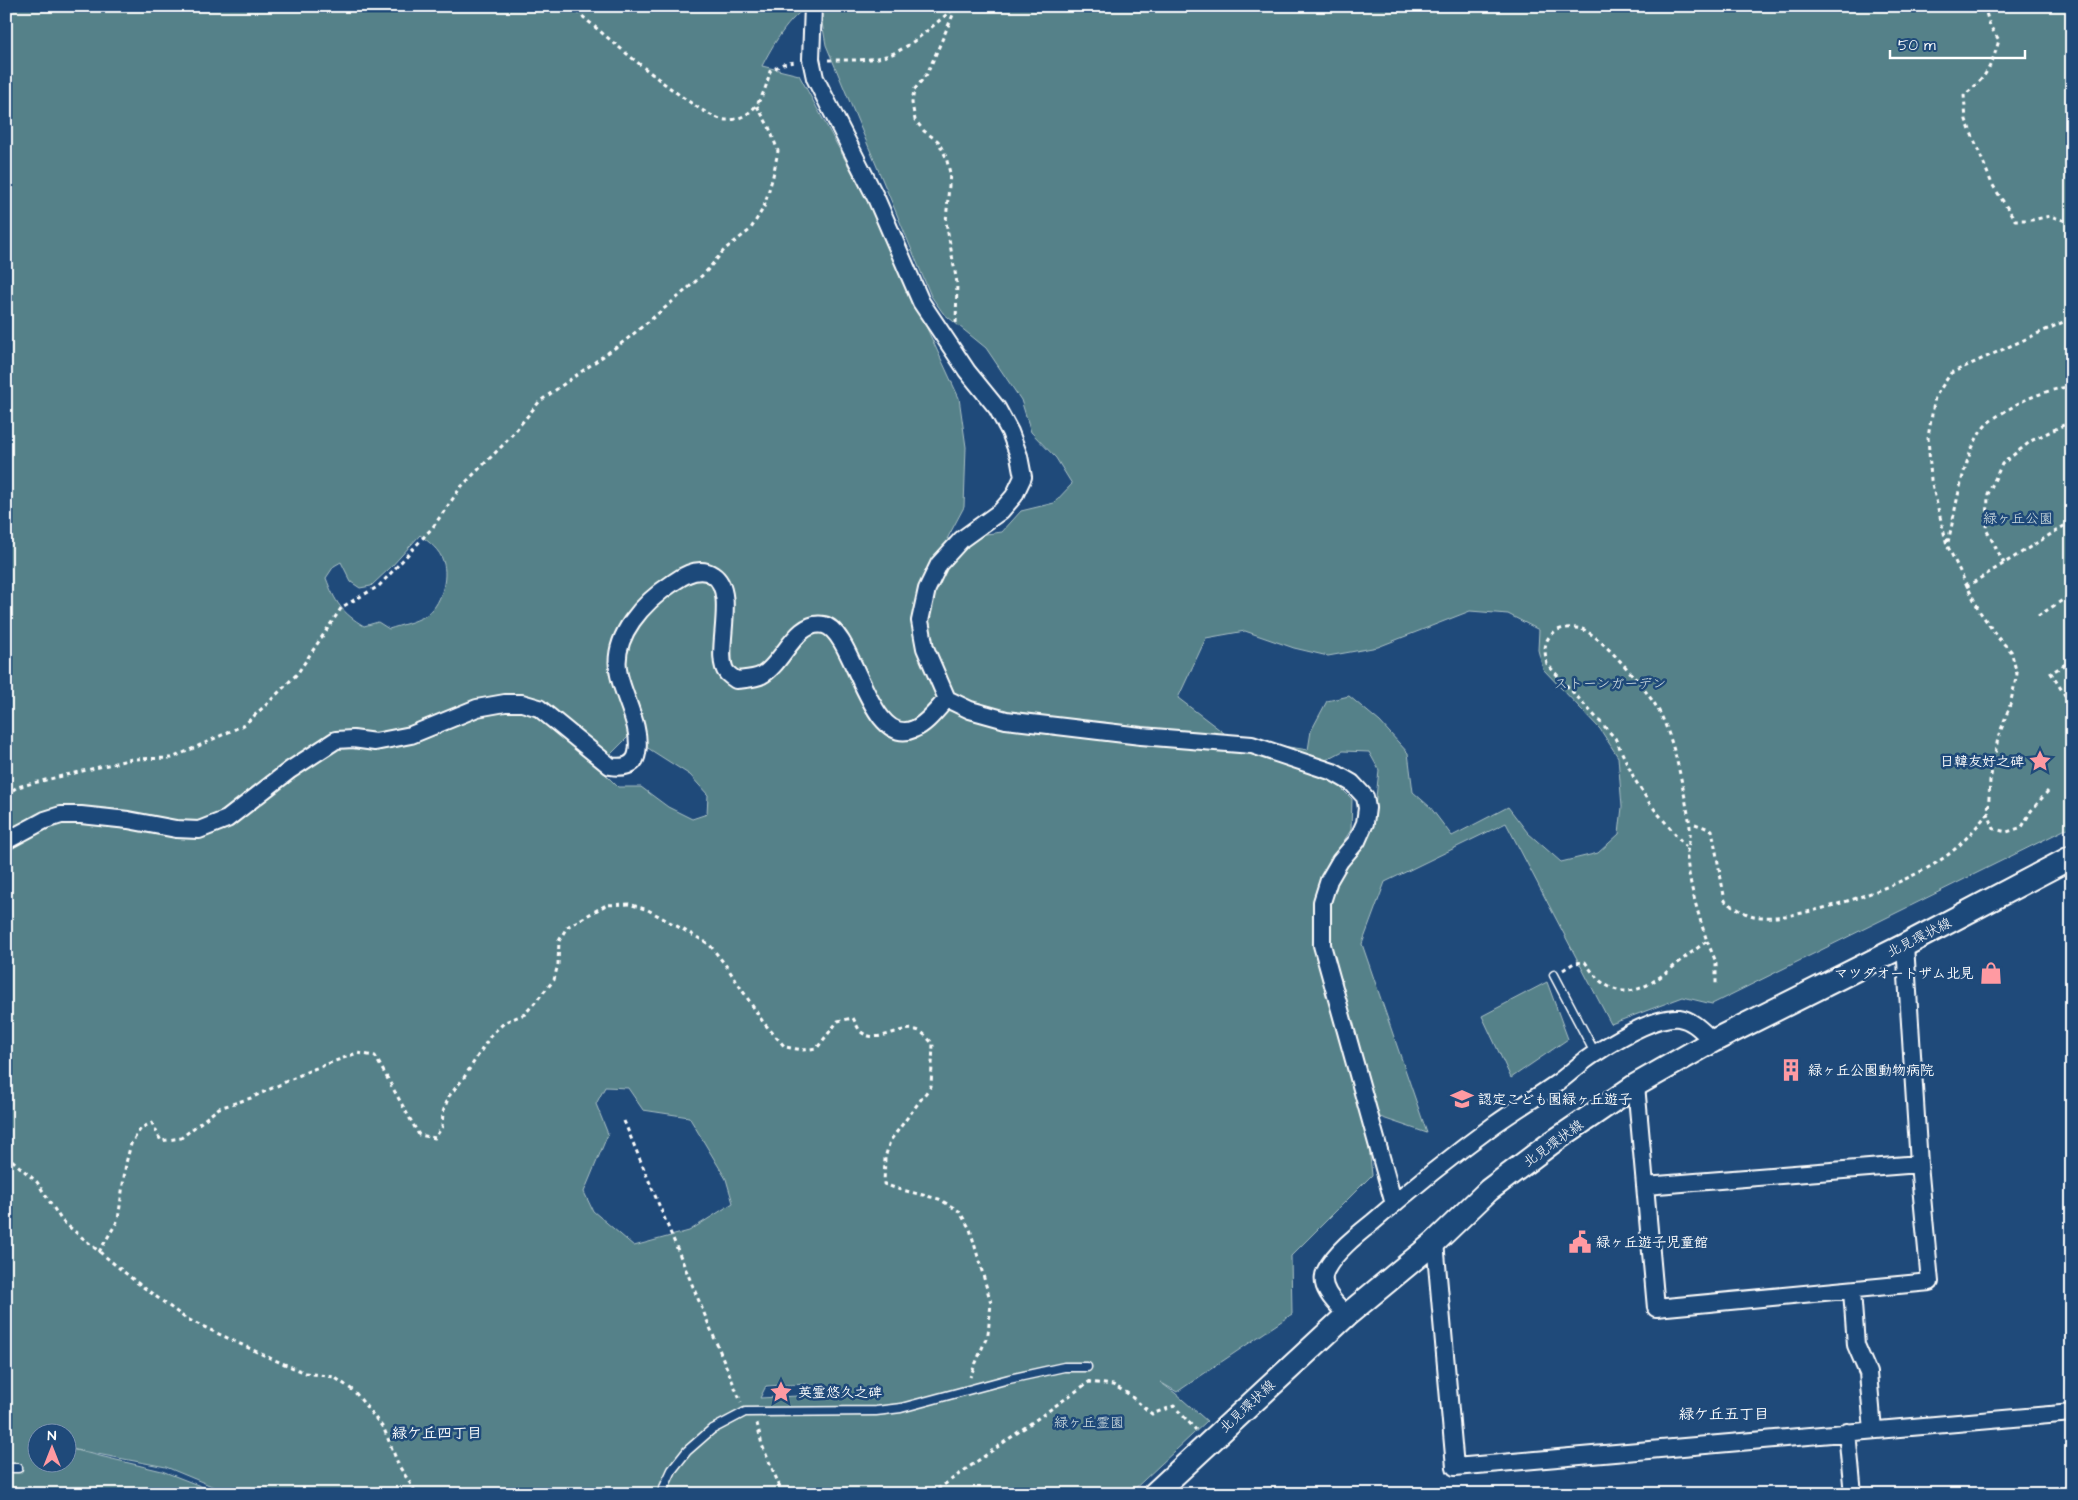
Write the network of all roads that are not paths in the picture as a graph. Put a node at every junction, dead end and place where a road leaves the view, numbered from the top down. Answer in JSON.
{"nodes":[{"id":1,"x":812,"y":6,"type":"edge"},
{"id":2,"x":947,"y":698,"type":"junction"},
{"id":3,"x":6,"y":841,"type":"edge"},
{"id":4,"x":2072,"y":857,"type":"edge"},
{"id":5,"x":1905,"y":945,"type":"junction"},
{"id":6,"x":1554,"y":975,"type":"road end"},
{"id":7,"x":1713,"y":1041,"type":"junction"},
{"id":8,"x":1595,"y":1053,"type":"junction"},
{"id":9,"x":1636,"y":1085,"type":"junction"},
{"id":10,"x":1919,"y":1164,"type":"junction"},
{"id":11,"x":1645,"y":1186,"type":"junction"},
{"id":12,"x":1394,"y":1204,"type":"junction"},
{"id":13,"x":1435,"y":1242,"type":"junction"},
{"id":14,"x":1852,"y":1290,"type":"junction"},
{"id":15,"x":1347,"y":1315,"type":"junction"},
{"id":16,"x":1087,"y":1367,"type":"road end"},
{"id":17,"x":2072,"y":1413,"type":"edge"},
{"id":18,"x":1873,"y":1430,"type":"junction"},
{"id":19,"x":1847,"y":1432,"type":"junction"},
{"id":20,"x":6,"y":1468,"type":"edge"},
{"id":21,"x":18,"y":1468,"type":"dead end"},
{"id":22,"x":661,"y":1494,"type":"edge"},
{"id":23,"x":1154,"y":1494,"type":"edge"},
{"id":24,"x":1853,"y":1494,"type":"edge"}],
"edges":[{"from":1,"to":2,"type":"street"},
{"from":2,"to":3,"type":"street"},
{"from":2,"to":12,"type":"street"},
{"from":4,"to":5,"type":"main road","name":"北見環状線"},
{"from":5,"to":7,"type":"main road","name":"北見環状線"},
{"from":5,"to":10,"type":"street"},
{"from":6,"to":8,"type":"lane"},
{"from":7,"to":8,"type":"street"},
{"from":7,"to":9,"type":"main road","name":"北見環状線"},
{"from":8,"to":12,"type":"street"},
{"from":9,"to":11,"type":"street"},
{"from":9,"to":13,"type":"main road","name":"北見環状線"},
{"from":10,"to":11,"type":"street"},
{"from":10,"to":14,"type":"street"},
{"from":11,"to":14,"type":"street"},
{"from":12,"to":15,"type":"street"},
{"from":13,"to":15,"type":"main road","name":"北見環状線"},
{"from":13,"to":19,"type":"street"},
{"from":14,"to":18,"type":"street"},
{"from":15,"to":23,"type":"main road","name":"北見環状線"},
{"from":16,"to":22,"type":"lane"},
{"from":17,"to":18,"type":"street"},
{"from":18,"to":19,"type":"street"},
{"from":19,"to":24,"type":"street"},
{"from":20,"to":21,"type":"lane"}]}
